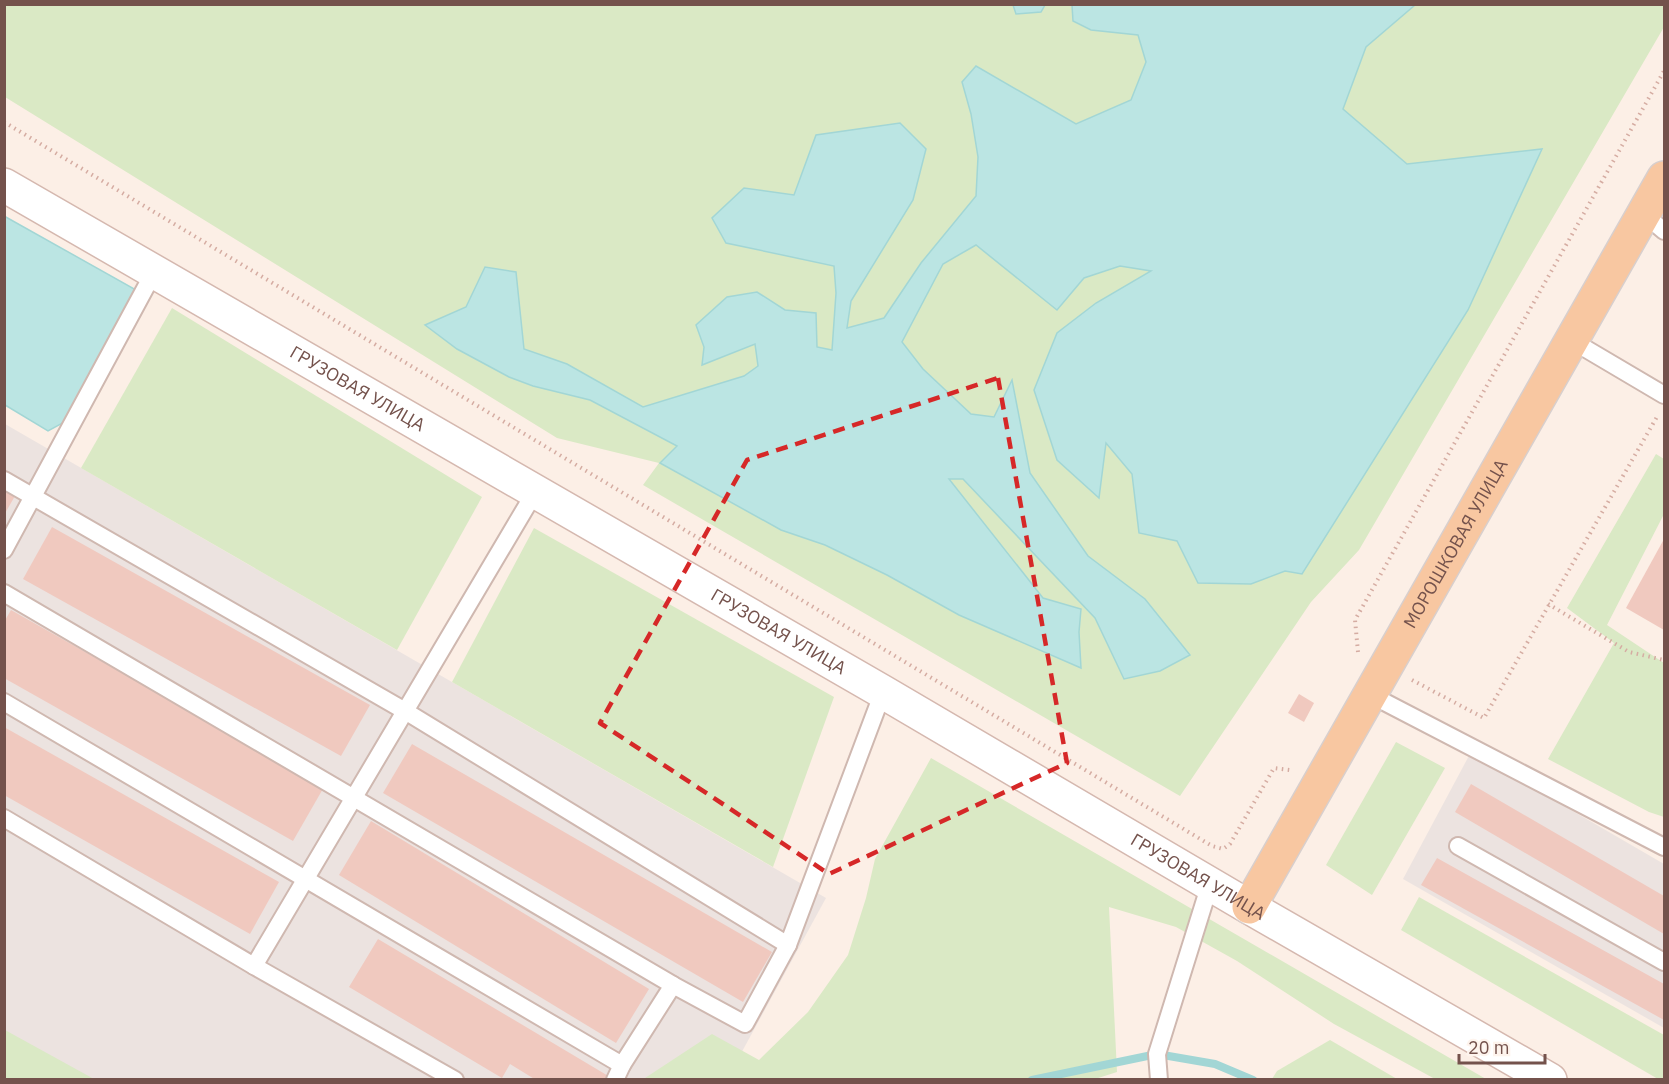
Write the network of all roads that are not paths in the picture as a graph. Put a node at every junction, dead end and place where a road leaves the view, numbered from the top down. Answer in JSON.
{"nodes":[{"id":1,"x":1665,"y":178,"type":"edge"},
{"id":2,"x":4,"y":185,"type":"edge"},
{"id":3,"x":1654,"y":222,"type":"edge"},
{"id":4,"x":154,"y":272,"type":"junction"},
{"id":5,"x":1571,"y":340,"type":"junction"},
{"id":6,"x":1665,"y":395,"type":"edge"},
{"id":7,"x":4,"y":480,"type":"edge"},
{"id":8,"x":535,"y":492,"type":"junction"},
{"id":9,"x":34,"y":497,"type":"junction"},
{"id":10,"x":4,"y":550,"type":"edge"},
{"id":11,"x":4,"y":593,"type":"edge"},
{"id":12,"x":883,"y":692,"type":"junction"},
{"id":13,"x":1369,"y":694,"type":"junction"},
{"id":14,"x":4,"y":702,"type":"edge"},
{"id":15,"x":405,"y":711,"type":"junction"},
{"id":16,"x":354,"y":797,"type":"junction"},
{"id":17,"x":4,"y":818,"type":"edge"},
{"id":18,"x":1458,"y":846,"type":"dead end"},
{"id":19,"x":1665,"y":847,"type":"edge"},
{"id":20,"x":305,"y":879,"type":"junction"},
{"id":21,"x":1209,"y":884,"type":"junction"},
{"id":22,"x":1249,"y":908,"type":"junction"},
{"id":23,"x":788,"y":945,"type":"junction"},
{"id":24,"x":1665,"y":962,"type":"edge"},
{"id":25,"x":254,"y":966,"type":"junction"},
{"id":26,"x":673,"y":985,"type":"junction"},
{"id":27,"x":619,"y":1072,"type":"edge"},
{"id":28,"x":455,"y":1080,"type":"edge"},
{"id":29,"x":1159,"y":1080,"type":"edge"},
{"id":30,"x":1550,"y":1080,"type":"edge"}],
"edges":[{"from":1,"to":3,"type":"main road","name":"МОРОШКОВАЯ УЛИЦА"},
{"from":2,"to":4,"type":"main road","name":"ГРУЗОВАЯ УЛИЦА"},
{"from":3,"to":5,"type":"main road","name":"МОРОШКОВАЯ УЛИЦА"},
{"from":4,"to":8,"type":"main road","name":"ГРУЗОВАЯ УЛИЦА"},
{"from":4,"to":9,"type":"lane"},
{"from":5,"to":6,"type":"lane"},
{"from":5,"to":13,"type":"main road","name":"МОРОШКОВАЯ УЛИЦА"},
{"from":7,"to":9,"type":"lane"},
{"from":8,"to":12,"type":"main road","name":"ГРУЗОВАЯ УЛИЦА"},
{"from":8,"to":15,"type":"lane"},
{"from":9,"to":10,"type":"lane"},
{"from":9,"to":15,"type":"lane"},
{"from":11,"to":16,"type":"lane"},
{"from":12,"to":21,"type":"main road","name":"ГРУЗОВАЯ УЛИЦА"},
{"from":12,"to":23,"type":"lane"},
{"from":13,"to":19,"type":"lane"},
{"from":13,"to":22,"type":"main road","name":"МОРОШКОВАЯ УЛИЦА"},
{"from":14,"to":20,"type":"lane"},
{"from":15,"to":16,"type":"lane"},
{"from":15,"to":23,"type":"lane"},
{"from":16,"to":20,"type":"lane"},
{"from":16,"to":26,"type":"lane"},
{"from":17,"to":25,"type":"lane"},
{"from":18,"to":24,"type":"lane"},
{"from":20,"to":25,"type":"lane"},
{"from":20,"to":27,"type":"lane"},
{"from":21,"to":22,"type":"main road","name":"ГРУЗОВАЯ УЛИЦА"},
{"from":21,"to":29,"type":"lane"},
{"from":22,"to":30,"type":"main road","name":"ГРУЗОВАЯ УЛИЦА"},
{"from":23,"to":26,"type":"lane"},
{"from":25,"to":28,"type":"lane"},
{"from":26,"to":27,"type":"lane"}]}
